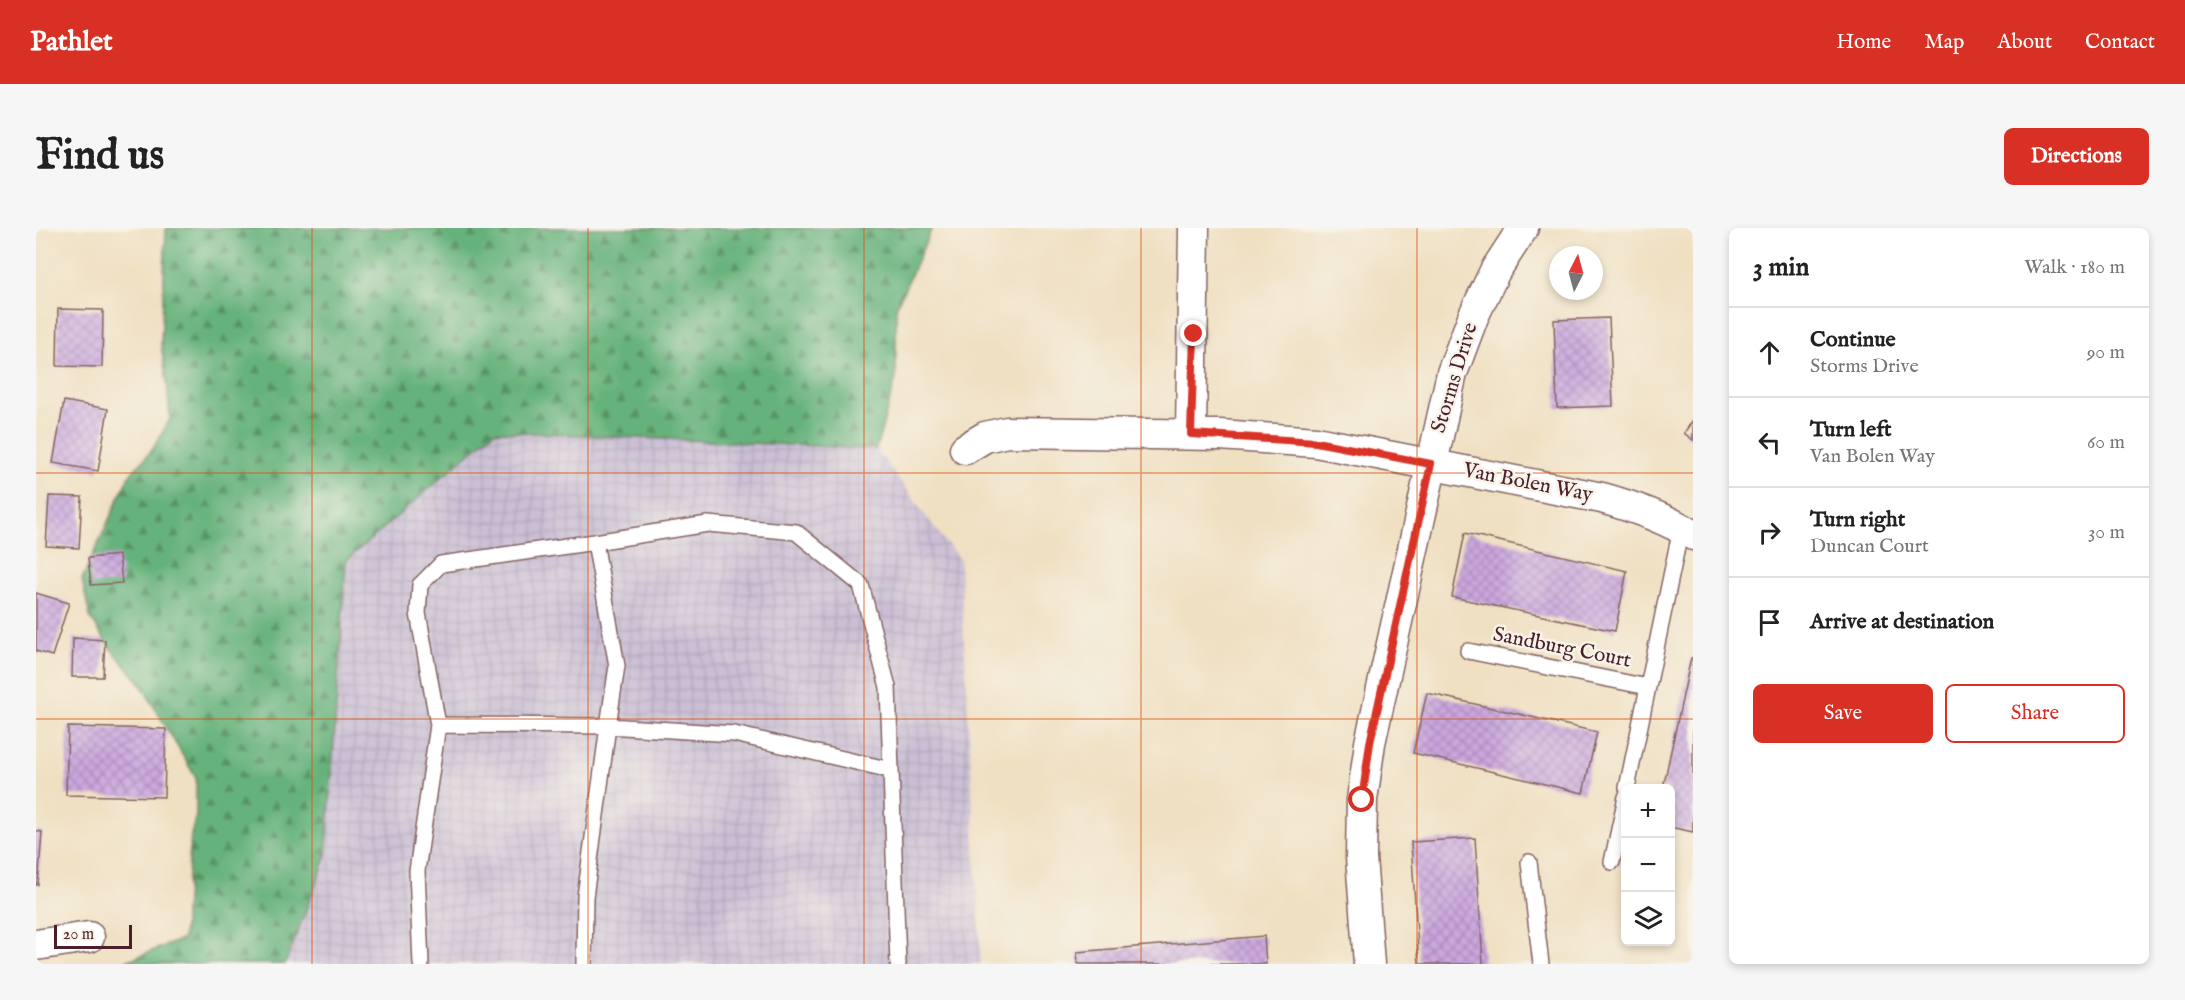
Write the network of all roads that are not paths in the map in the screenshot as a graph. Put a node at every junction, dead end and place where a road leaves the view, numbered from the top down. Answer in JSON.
{"nodes":[{"id":1,"x":1194,"y":228,"type":"edge"},
{"id":2,"x":1523,"y":228,"type":"edge"},
{"id":3,"x":1191,"y":434,"type":"junction"},
{"id":4,"x":965,"y":448,"type":"dead end"},
{"id":5,"x":1431,"y":464,"type":"junction"},
{"id":6,"x":1687,"y":532,"type":"edge"},
{"id":7,"x":595,"y":542,"type":"junction"},
{"id":8,"x":1468,"y":651,"type":"dead end"},
{"id":9,"x":1648,"y":687,"type":"junction"},
{"id":10,"x":438,"y":726,"type":"junction"},
{"id":11,"x":608,"y":726,"type":"junction"},
{"id":12,"x":891,"y":770,"type":"junction"},
{"id":13,"x":1628,"y":784,"type":"edge"},
{"id":14,"x":1621,"y":820,"type":"edge"},
{"id":15,"x":1529,"y":862,"type":"dead end"},
{"id":16,"x":1612,"y":862,"type":"dead end"},
{"id":17,"x":88,"y":937,"type":"dead end"},
{"id":18,"x":36,"y":945,"type":"edge"},
{"id":19,"x":421,"y":964,"type":"edge"},
{"id":20,"x":584,"y":964,"type":"edge"},
{"id":21,"x":898,"y":964,"type":"edge"},
{"id":22,"x":1369,"y":964,"type":"edge"},
{"id":23,"x":1541,"y":964,"type":"edge"}],
"edges":[{"from":1,"to":3,"type":"street"},
{"from":2,"to":5,"type":"street","name":"Storms Drive"},
{"from":3,"to":4,"type":"street","name":"Van Bolen Way"},
{"from":3,"to":5,"type":"street","name":"Van Bolen Way"},
{"from":5,"to":6,"type":"street","name":"Van Bolen Way"},
{"from":5,"to":22,"type":"street","name":"Storms Drive"},
{"from":6,"to":9,"type":"lane","name":"Sandburg Court"},
{"from":7,"to":10,"type":"lane"},
{"from":7,"to":11,"type":"lane"},
{"from":7,"to":12,"type":"lane"},
{"from":8,"to":9,"type":"lane","name":"Sandburg Court"},
{"from":9,"to":13,"type":"lane","name":"Sandburg Court"},
{"from":10,"to":11,"type":"lane"},
{"from":10,"to":19,"type":"lane"},
{"from":11,"to":12,"type":"lane"},
{"from":11,"to":20,"type":"lane"},
{"from":12,"to":21,"type":"lane"},
{"from":14,"to":16,"type":"lane"},
{"from":15,"to":23,"type":"lane"},
{"from":17,"to":18,"type":"street"}]}
